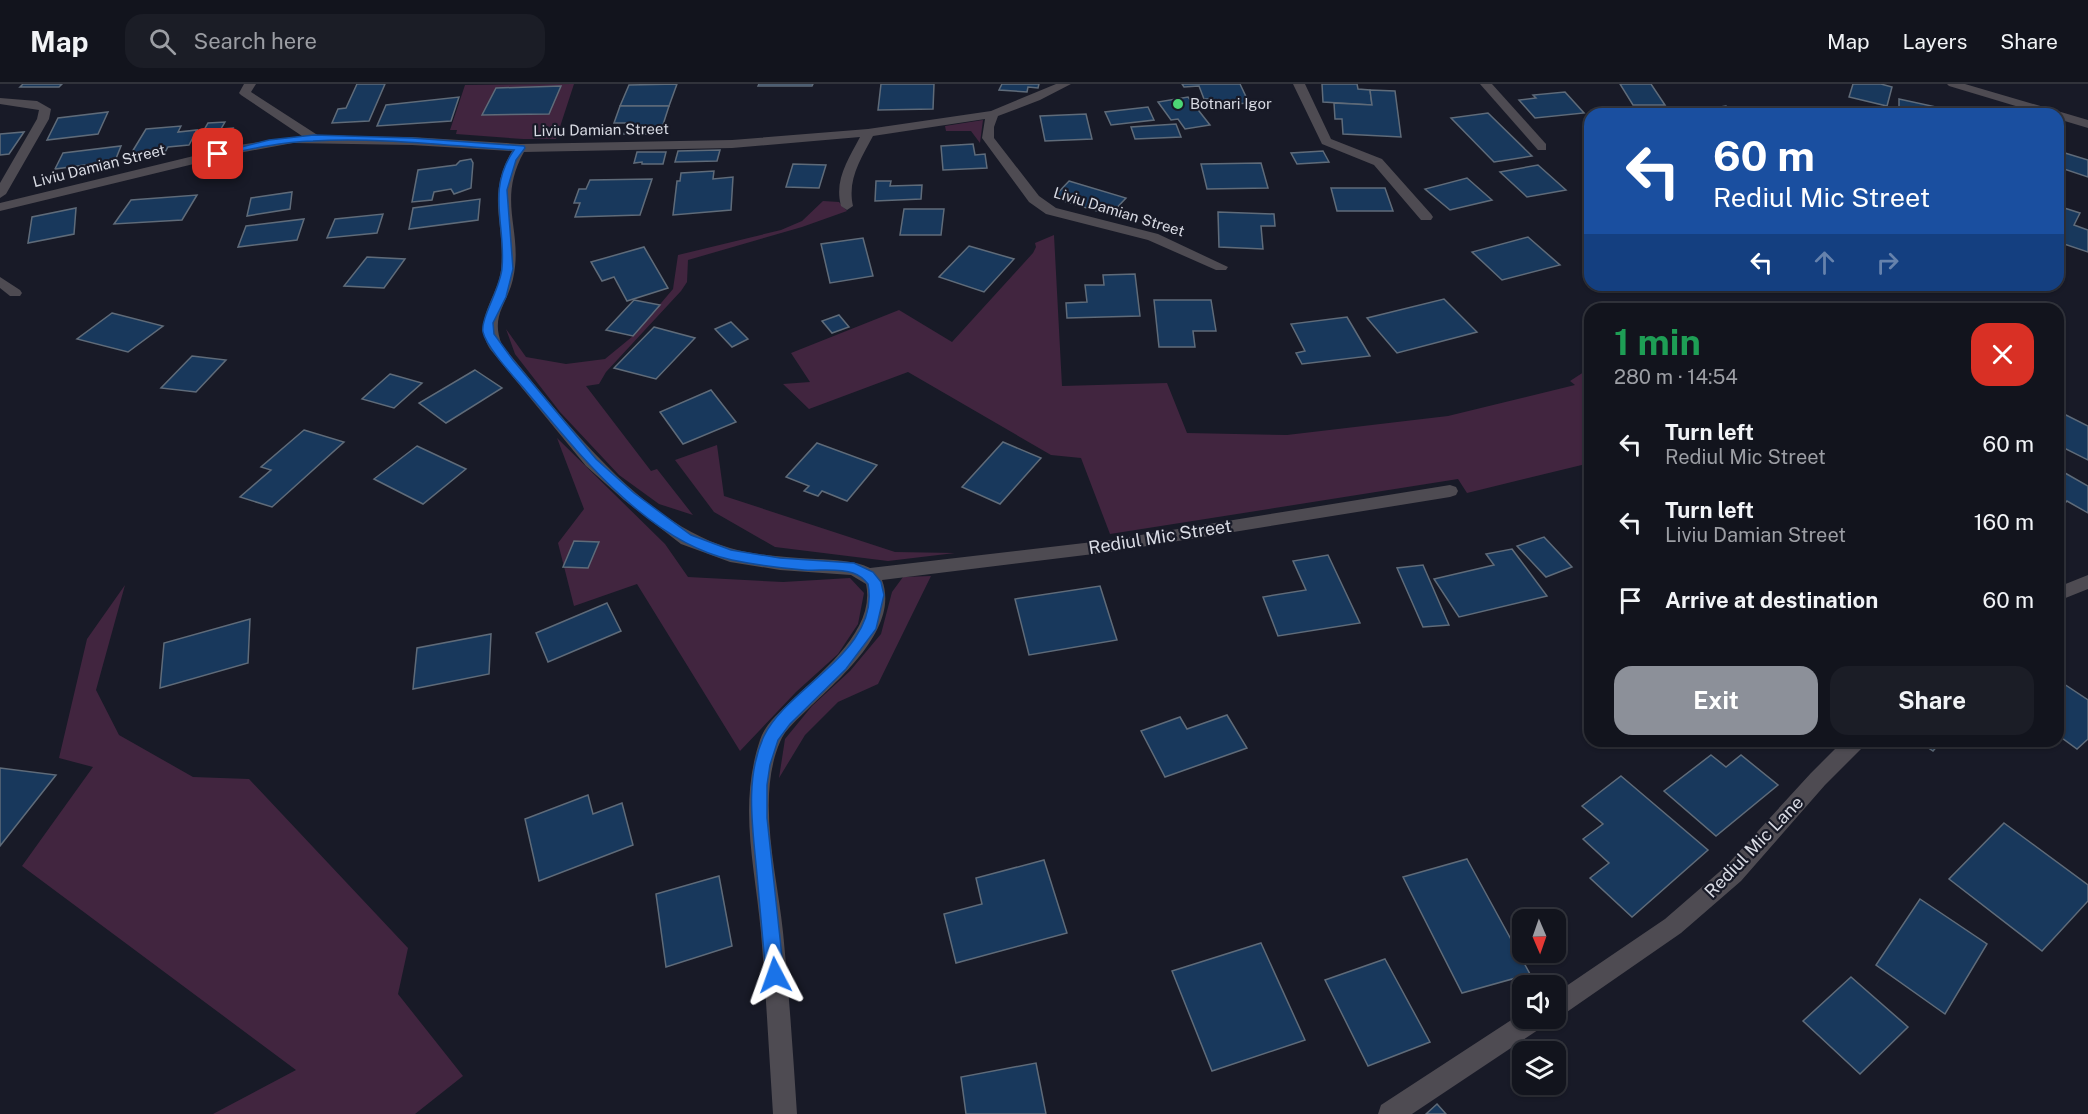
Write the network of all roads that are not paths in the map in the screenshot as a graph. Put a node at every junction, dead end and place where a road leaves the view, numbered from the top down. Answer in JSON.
{"nodes":[{"id":1,"x":250,"y":84,"type":"edge"},
{"id":2,"x":1065,"y":84,"type":"edge"},
{"id":3,"x":1299,"y":84,"type":"edge"},
{"id":4,"x":1486,"y":84,"type":"edge"},
{"id":5,"x":1953,"y":84,"type":"edge"},
{"id":6,"x":0,"y":101,"type":"edge"},
{"id":7,"x":2033,"y":108,"type":"edge"},
{"id":8,"x":993,"y":114,"type":"junction"},
{"id":9,"x":2064,"y":117,"type":"edge"},
{"id":10,"x":2088,"y":124,"type":"edge"},
{"id":11,"x":868,"y":133,"type":"junction"},
{"id":12,"x":314,"y":138,"type":"junction"},
{"id":13,"x":1542,"y":147,"type":"dead end"},
{"id":14,"x":520,"y":148,"type":"junction"},
{"id":15,"x":0,"y":194,"type":"edge"},
{"id":16,"x":847,"y":206,"type":"dead end"},
{"id":17,"x":0,"y":207,"type":"edge"},
{"id":18,"x":1426,"y":217,"type":"dead end"},
{"id":19,"x":1221,"y":267,"type":"dead end"},
{"id":20,"x":0,"y":281,"type":"edge"},
{"id":21,"x":15,"y":293,"type":"dead end"},
{"id":22,"x":1450,"y":491,"type":"dead end"},
{"id":23,"x":868,"y":575,"type":"junction"},
{"id":24,"x":2088,"y":582,"type":"edge"},
{"id":25,"x":2064,"y":592,"type":"edge"},
{"id":26,"x":1850,"y":747,"type":"edge"},
{"id":27,"x":1566,"y":999,"type":"edge"},
{"id":28,"x":1519,"y":1029,"type":"edge"},
{"id":29,"x":785,"y":1114,"type":"edge"},
{"id":30,"x":1390,"y":1114,"type":"edge"}],
"edges":[{"from":1,"to":12,"type":"street"},
{"from":2,"to":8,"type":"street","name":"Liviu Damian Street"},
{"from":3,"to":18,"type":"street"},
{"from":4,"to":13,"type":"street"},
{"from":5,"to":7,"type":"street"},
{"from":6,"to":15,"type":"street"},
{"from":8,"to":11,"type":"street","name":"Liviu Damian Street"},
{"from":8,"to":19,"type":"street","name":"Liviu Damian Street"},
{"from":9,"to":10,"type":"street"},
{"from":11,"to":14,"type":"street","name":"Liviu Damian Street"},
{"from":11,"to":16,"type":"street"},
{"from":12,"to":14,"type":"street","name":"Liviu Damian Street"},
{"from":12,"to":17,"type":"street","name":"Liviu Damian Street"},
{"from":14,"to":23,"type":"street","name":"Rediul Mic Street"},
{"from":20,"to":21,"type":"street"},
{"from":22,"to":23,"type":"street","name":"Rediul Mic Street"},
{"from":23,"to":29,"type":"street"},
{"from":24,"to":25,"type":"street"},
{"from":26,"to":27,"type":"street","name":"Rediul Mic Lane"},
{"from":28,"to":30,"type":"street"}]}
